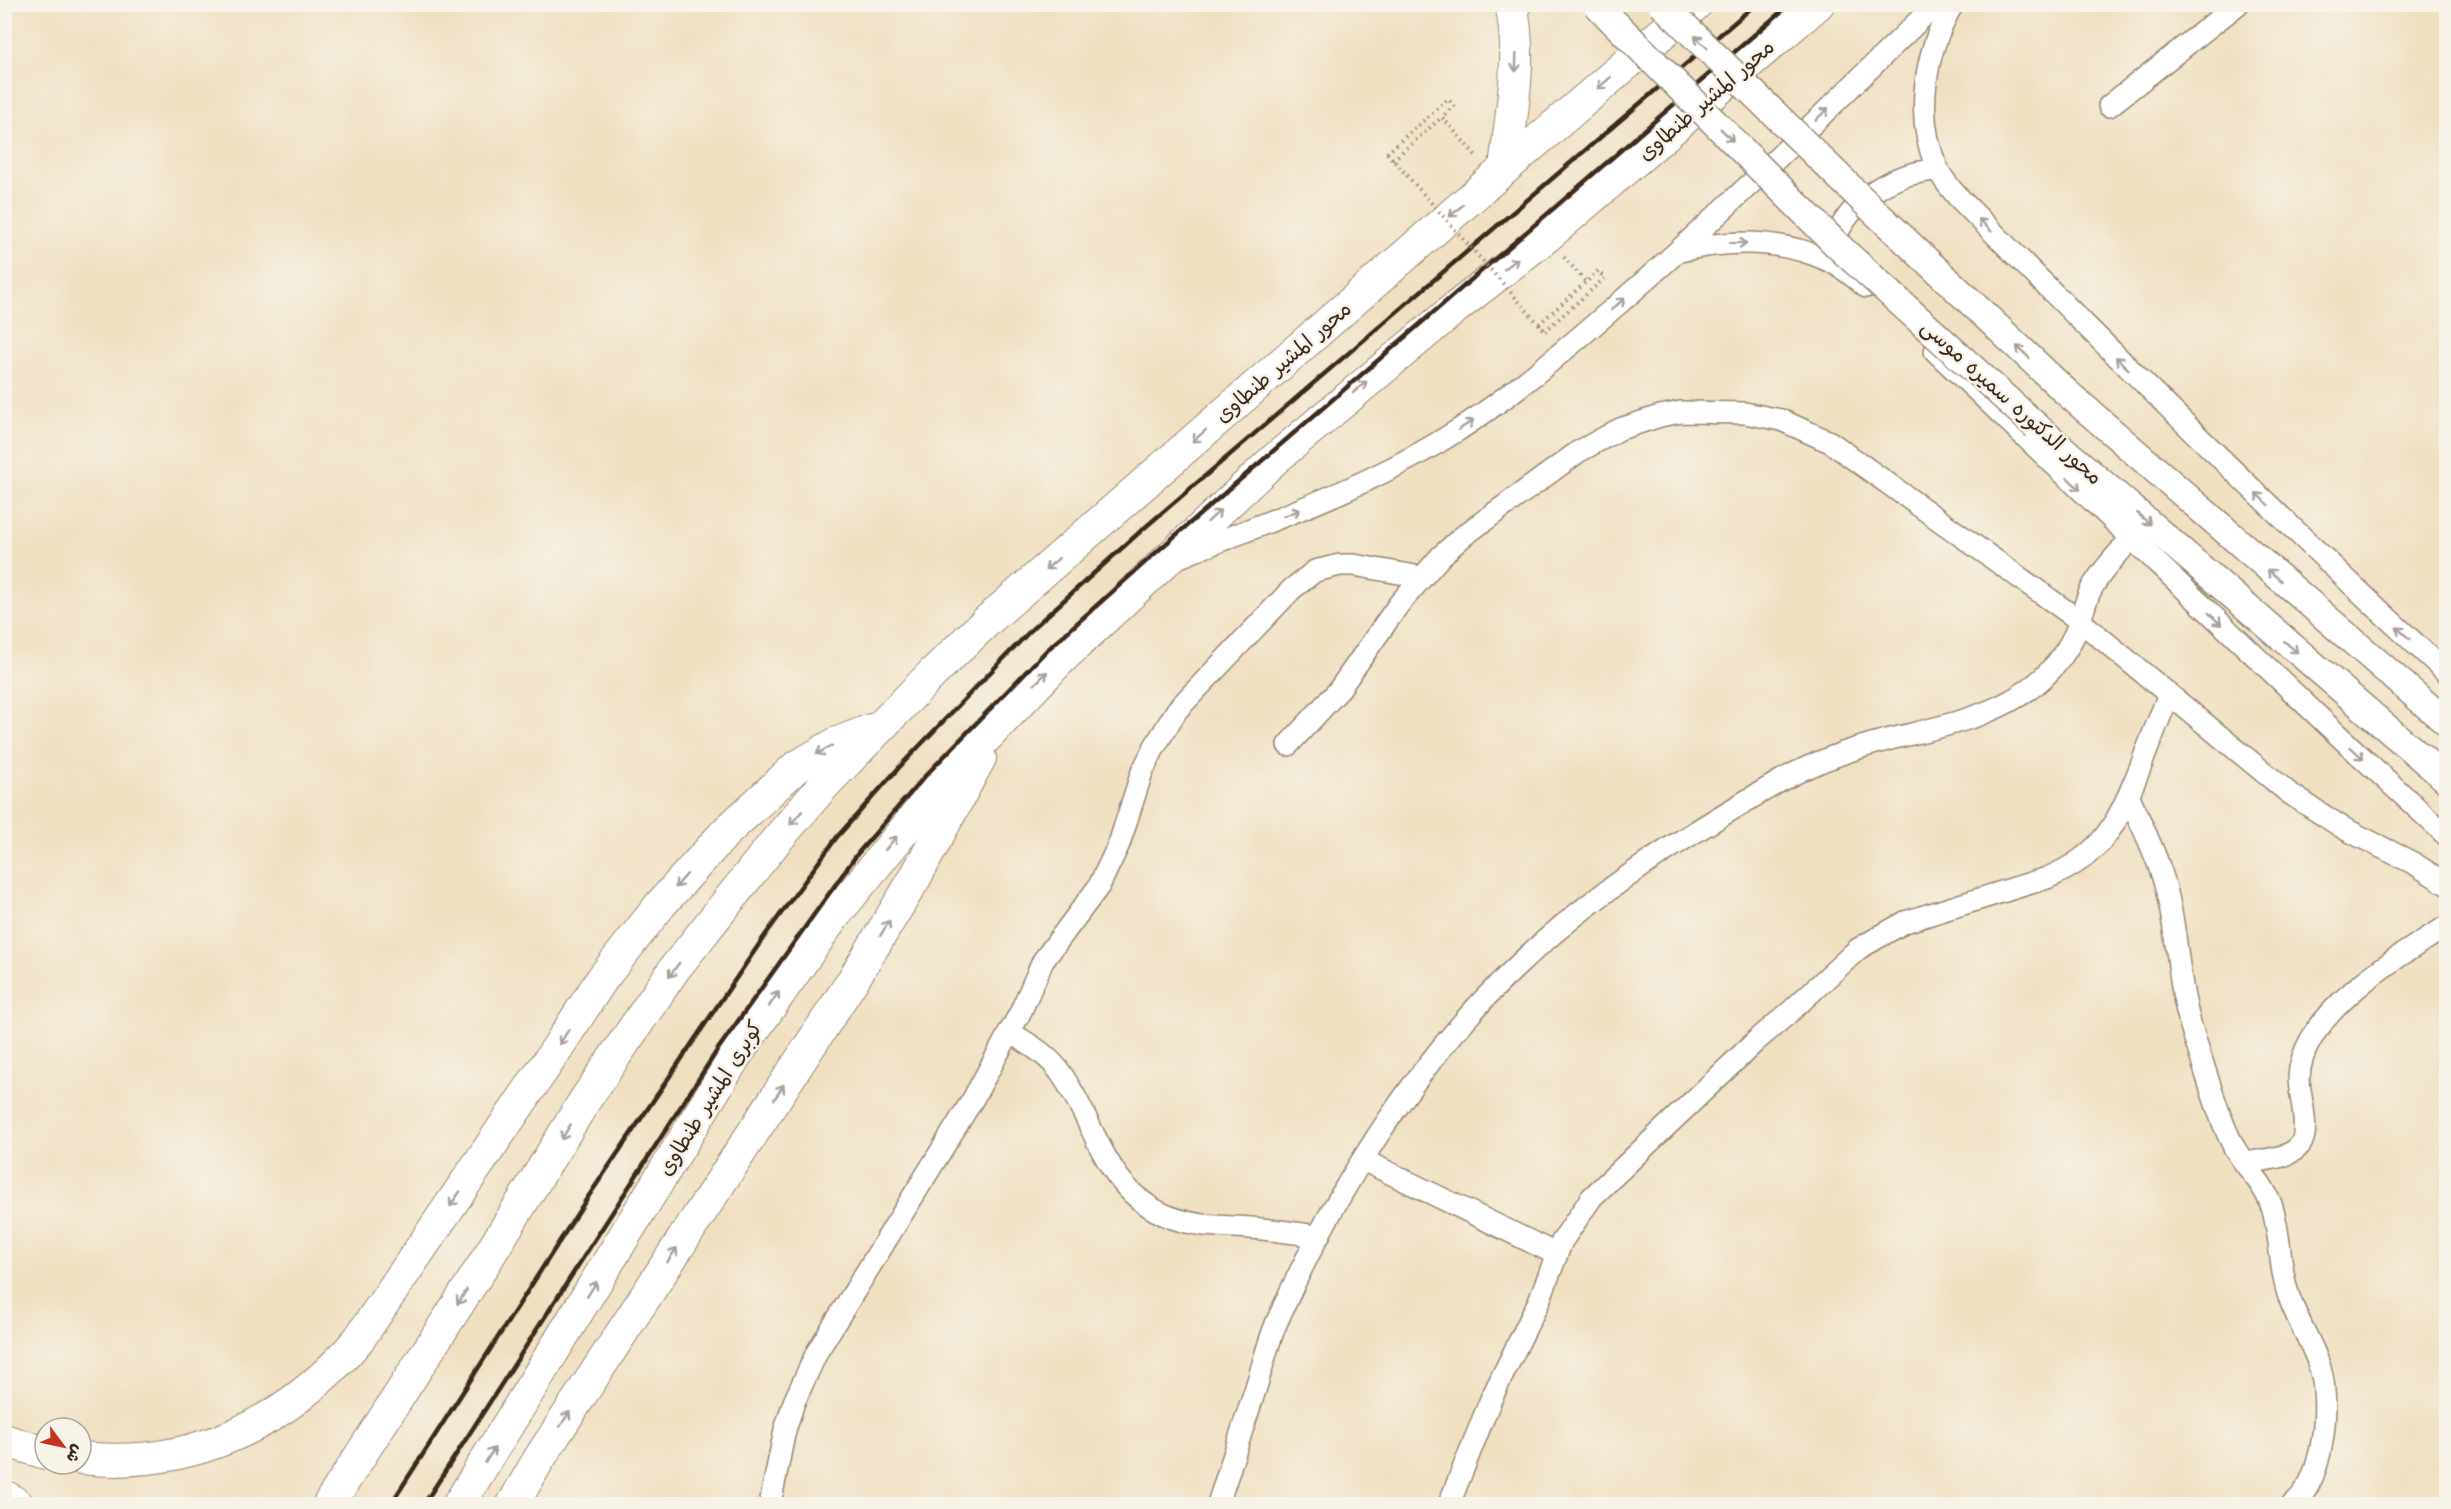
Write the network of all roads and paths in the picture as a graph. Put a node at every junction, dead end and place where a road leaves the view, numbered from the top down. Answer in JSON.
{"nodes":[{"id":1,"x":1511,"y":4,"type":"edge"},
{"id":2,"x":1596,"y":4,"type":"edge"},
{"id":3,"x":1662,"y":4,"type":"edge"},
{"id":4,"x":1696,"y":4,"type":"edge"},
{"id":5,"x":1818,"y":4,"type":"edge"},
{"id":6,"x":1936,"y":4,"type":"edge"},
{"id":7,"x":1953,"y":4,"type":"edge"},
{"id":8,"x":2238,"y":4,"type":"edge"},
{"id":9,"x":2109,"y":106,"type":"dead end"},
{"id":10,"x":1442,"y":117,"type":"junction"},
{"id":11,"x":1393,"y":160,"type":"junction"},
{"id":12,"x":1938,"y":170,"type":"junction"},
{"id":13,"x":1500,"y":172,"type":"junction"},
{"id":14,"x":1546,"y":237,"type":"junction"},
{"id":15,"x":1680,"y":251,"type":"junction"},
{"id":16,"x":1827,"y":260,"type":"junction"},
{"id":17,"x":1586,"y":282,"type":"junction"},
{"id":18,"x":1539,"y":324,"type":"junction"},
{"id":19,"x":2131,"y":538,"type":"junction"},
{"id":20,"x":1160,"y":565,"type":"junction"},
{"id":21,"x":1421,"y":577,"type":"junction"},
{"id":22,"x":2080,"y":621,"type":"junction"},
{"id":23,"x":2446,"y":672,"type":"edge"},
{"id":24,"x":2169,"y":694,"type":"junction"},
{"id":25,"x":1000,"y":720,"type":"junction"},
{"id":26,"x":2446,"y":722,"type":"edge"},
{"id":27,"x":878,"y":728,"type":"junction"},
{"id":28,"x":1287,"y":745,"type":"dead end"},
{"id":29,"x":2446,"y":779,"type":"edge"},
{"id":30,"x":2128,"y":796,"type":"junction"},
{"id":31,"x":2446,"y":835,"type":"edge"},
{"id":32,"x":2446,"y":884,"type":"edge"},
{"id":33,"x":2446,"y":927,"type":"edge"},
{"id":34,"x":1009,"y":1032,"type":"junction"},
{"id":35,"x":1363,"y":1160,"type":"junction"},
{"id":36,"x":2245,"y":1163,"type":"junction"},
{"id":37,"x":1319,"y":1236,"type":"junction"},
{"id":38,"x":1556,"y":1254,"type":"junction"},
{"id":39,"x":4,"y":1440,"type":"edge"},
{"id":40,"x":33,"y":1449,"type":"edge"},
{"id":41,"x":93,"y":1459,"type":"edge"},
{"id":42,"x":4,"y":1496,"type":"edge"},
{"id":43,"x":16,"y":1504,"type":"edge"},
{"id":44,"x":329,"y":1504,"type":"edge"},
{"id":45,"x":459,"y":1504,"type":"edge"},
{"id":46,"x":513,"y":1504,"type":"edge"},
{"id":47,"x":770,"y":1504,"type":"edge"},
{"id":48,"x":1218,"y":1504,"type":"edge"},
{"id":49,"x":1449,"y":1504,"type":"edge"},
{"id":50,"x":2293,"y":1504,"type":"edge"}],
"edges":[{"from":1,"to":13,"type":"highway","one_way":true},
{"from":2,"to":29,"type":"main road","name":"محور الدكتوره سميره موسى","one_way":true,"bridge":true},
{"from":26,"to":3,"type":"main road","name":"محور الدكتوره سميره موسى","one_way":true,"bridge":true},
{"from":4,"to":13,"type":"highway","name":"محور المشير طنطاوى","one_way":true},
{"from":5,"to":14,"type":"highway","name":"محور المشير طنطاوى"},
{"from":15,"to":6,"type":"street","one_way":true},
{"from":7,"to":12,"type":"street"},
{"from":8,"to":9,"type":"street"},
{"from":10,"to":11,"type":"path"},
{"from":10,"to":11,"type":"path","bridge":true},
{"from":10,"to":13,"type":"path"},
{"from":11,"to":18,"type":"path","bridge":true},
{"from":12,"to":16,"type":"street"},
{"from":23,"to":12,"type":"street","one_way":true},
{"from":13,"to":27,"type":"highway","name":"محور المشير طنطاوى","one_way":true},
{"from":14,"to":17,"type":"path"},
{"from":20,"to":14,"type":"highway","name":"محور المشير طنطاوى","one_way":true},
{"from":15,"to":16,"type":"street","one_way":true},
{"from":20,"to":15,"type":"street","one_way":true},
{"from":16,"to":19,"type":"street","one_way":true},
{"from":17,"to":18,"type":"path"},
{"from":17,"to":18,"type":"path","bridge":true},
{"from":19,"to":22,"type":"street"},
{"from":19,"to":31,"type":"street","one_way":true},
{"from":25,"to":20,"type":"highway","name":"محور المشير طنطاوى","one_way":true},
{"from":21,"to":22,"type":"street"},
{"from":21,"to":28,"type":"street"},
{"from":21,"to":34,"type":"street"},
{"from":22,"to":24,"type":"street"},
{"from":22,"to":35,"type":"street"},
{"from":24,"to":30,"type":"street"},
{"from":24,"to":32,"type":"street"},
{"from":45,"to":25,"type":"highway","name":"كوبرى المشير طنطاوى","one_way":true},
{"from":46,"to":25,"type":"highway","one_way":true},
{"from":27,"to":41,"type":"highway","one_way":true},
{"from":27,"to":44,"type":"highway","one_way":true},
{"from":30,"to":36,"type":"street"},
{"from":30,"to":38,"type":"street"},
{"from":33,"to":36,"type":"street"},
{"from":34,"to":37,"type":"street"},
{"from":34,"to":47,"type":"street"},
{"from":35,"to":37,"type":"street"},
{"from":35,"to":38,"type":"street"},
{"from":36,"to":50,"type":"street"},
{"from":37,"to":48,"type":"street"},
{"from":38,"to":49,"type":"street"},
{"from":39,"to":40,"type":"highway"},
{"from":42,"to":43,"type":"highway"}]}
